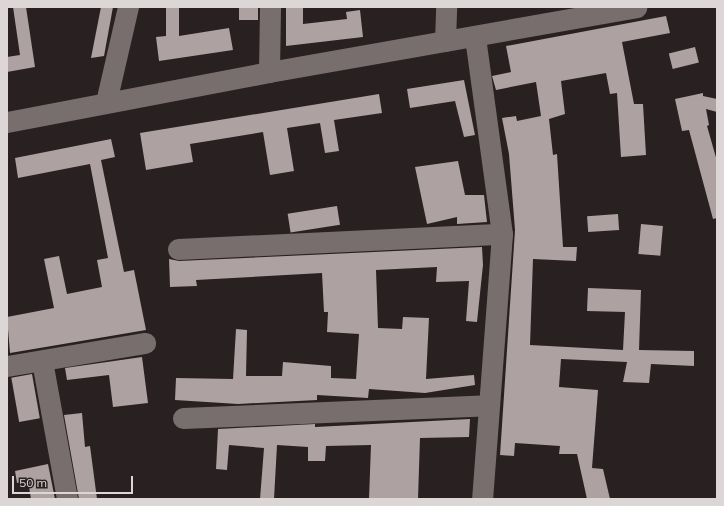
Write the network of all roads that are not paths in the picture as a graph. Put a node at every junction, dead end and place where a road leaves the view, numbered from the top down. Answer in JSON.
{"nodes":[{"id":1,"x":128,"y":7,"type":"edge"},
{"id":2,"x":270,"y":7,"type":"edge"},
{"id":3,"x":446,"y":7,"type":"edge"},
{"id":4,"x":626,"y":8,"type":"edge"},
{"id":5,"x":475,"y":37,"type":"junction"},
{"id":6,"x":445,"y":41,"type":"junction"},
{"id":7,"x":269,"y":72,"type":"junction"},
{"id":8,"x":106,"y":102,"type":"junction"},
{"id":9,"x":7,"y":122,"type":"edge"},
{"id":10,"x":502,"y":234,"type":"junction"},
{"id":11,"x":178,"y":249,"type":"dead end"},
{"id":12,"x":145,"y":343,"type":"dead end"},
{"id":13,"x":42,"y":361,"type":"junction"},
{"id":14,"x":7,"y":366,"type":"edge"},
{"id":15,"x":488,"y":405,"type":"junction"},
{"id":16,"x":183,"y":418,"type":"dead end"},
{"id":17,"x":67,"y":499,"type":"edge"},
{"id":18,"x":482,"y":499,"type":"edge"}],
"edges":[{"from":1,"to":8,"type":"street"},
{"from":2,"to":7,"type":"street"},
{"from":3,"to":6,"type":"street"},
{"from":4,"to":5,"type":"street"},
{"from":5,"to":6,"type":"street"},
{"from":5,"to":10,"type":"street"},
{"from":6,"to":7,"type":"street"},
{"from":7,"to":8,"type":"street"},
{"from":8,"to":9,"type":"street"},
{"from":10,"to":11,"type":"street"},
{"from":10,"to":15,"type":"street"},
{"from":12,"to":13,"type":"street"},
{"from":13,"to":14,"type":"street"},
{"from":13,"to":17,"type":"street"},
{"from":15,"to":16,"type":"street"},
{"from":15,"to":18,"type":"street"}]}
